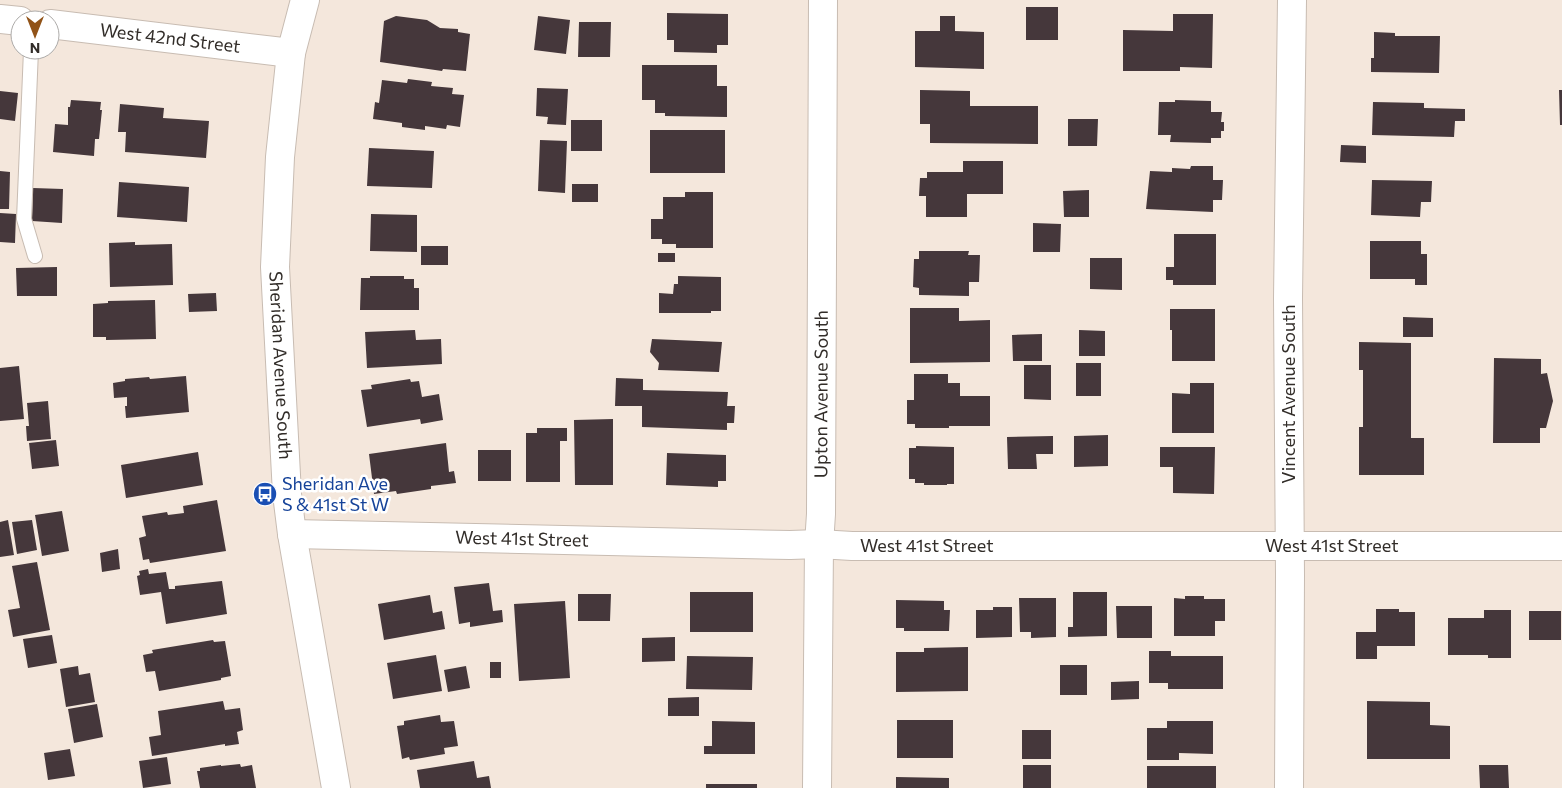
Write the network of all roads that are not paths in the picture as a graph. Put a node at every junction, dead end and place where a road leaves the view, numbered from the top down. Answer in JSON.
{"nodes":[{"id":1,"x":305,"y":0,"type":"edge"},
{"id":2,"x":823,"y":0,"type":"edge"},
{"id":3,"x":1292,"y":0,"type":"edge"},
{"id":4,"x":60,"y":25,"type":"edge"},
{"id":5,"x":290,"y":53,"type":"junction"},
{"id":6,"x":31,"y":60,"type":"edge"},
{"id":7,"x":35,"y":256,"type":"dead end"},
{"id":8,"x":292,"y":534,"type":"junction"},
{"id":9,"x":819,"y":544,"type":"junction"},
{"id":10,"x":1290,"y":546,"type":"junction"},
{"id":11,"x":1562,"y":546,"type":"edge"},
{"id":12,"x":336,"y":788,"type":"edge"},
{"id":13,"x":817,"y":788,"type":"edge"},
{"id":14,"x":1289,"y":788,"type":"edge"}],
"edges":[{"from":1,"to":5,"type":"street","name":"Sheridan Avenue South"},
{"from":2,"to":9,"type":"street","name":"Upton Avenue South"},
{"from":3,"to":10,"type":"street","name":"Vincent Avenue South"},
{"from":4,"to":5,"type":"street","name":"West 42nd Street"},
{"from":5,"to":8,"type":"street","name":"Sheridan Avenue South"},
{"from":6,"to":7,"type":"lane"},
{"from":8,"to":9,"type":"street","name":"West 41st Street"},
{"from":8,"to":12,"type":"street","name":"Sheridan Avenue South"},
{"from":9,"to":10,"type":"street","name":"West 41st Street"},
{"from":9,"to":13,"type":"street","name":"Upton Avenue South"},
{"from":10,"to":11,"type":"street","name":"West 41st Street"},
{"from":10,"to":14,"type":"street","name":"Vincent Avenue South"}]}
